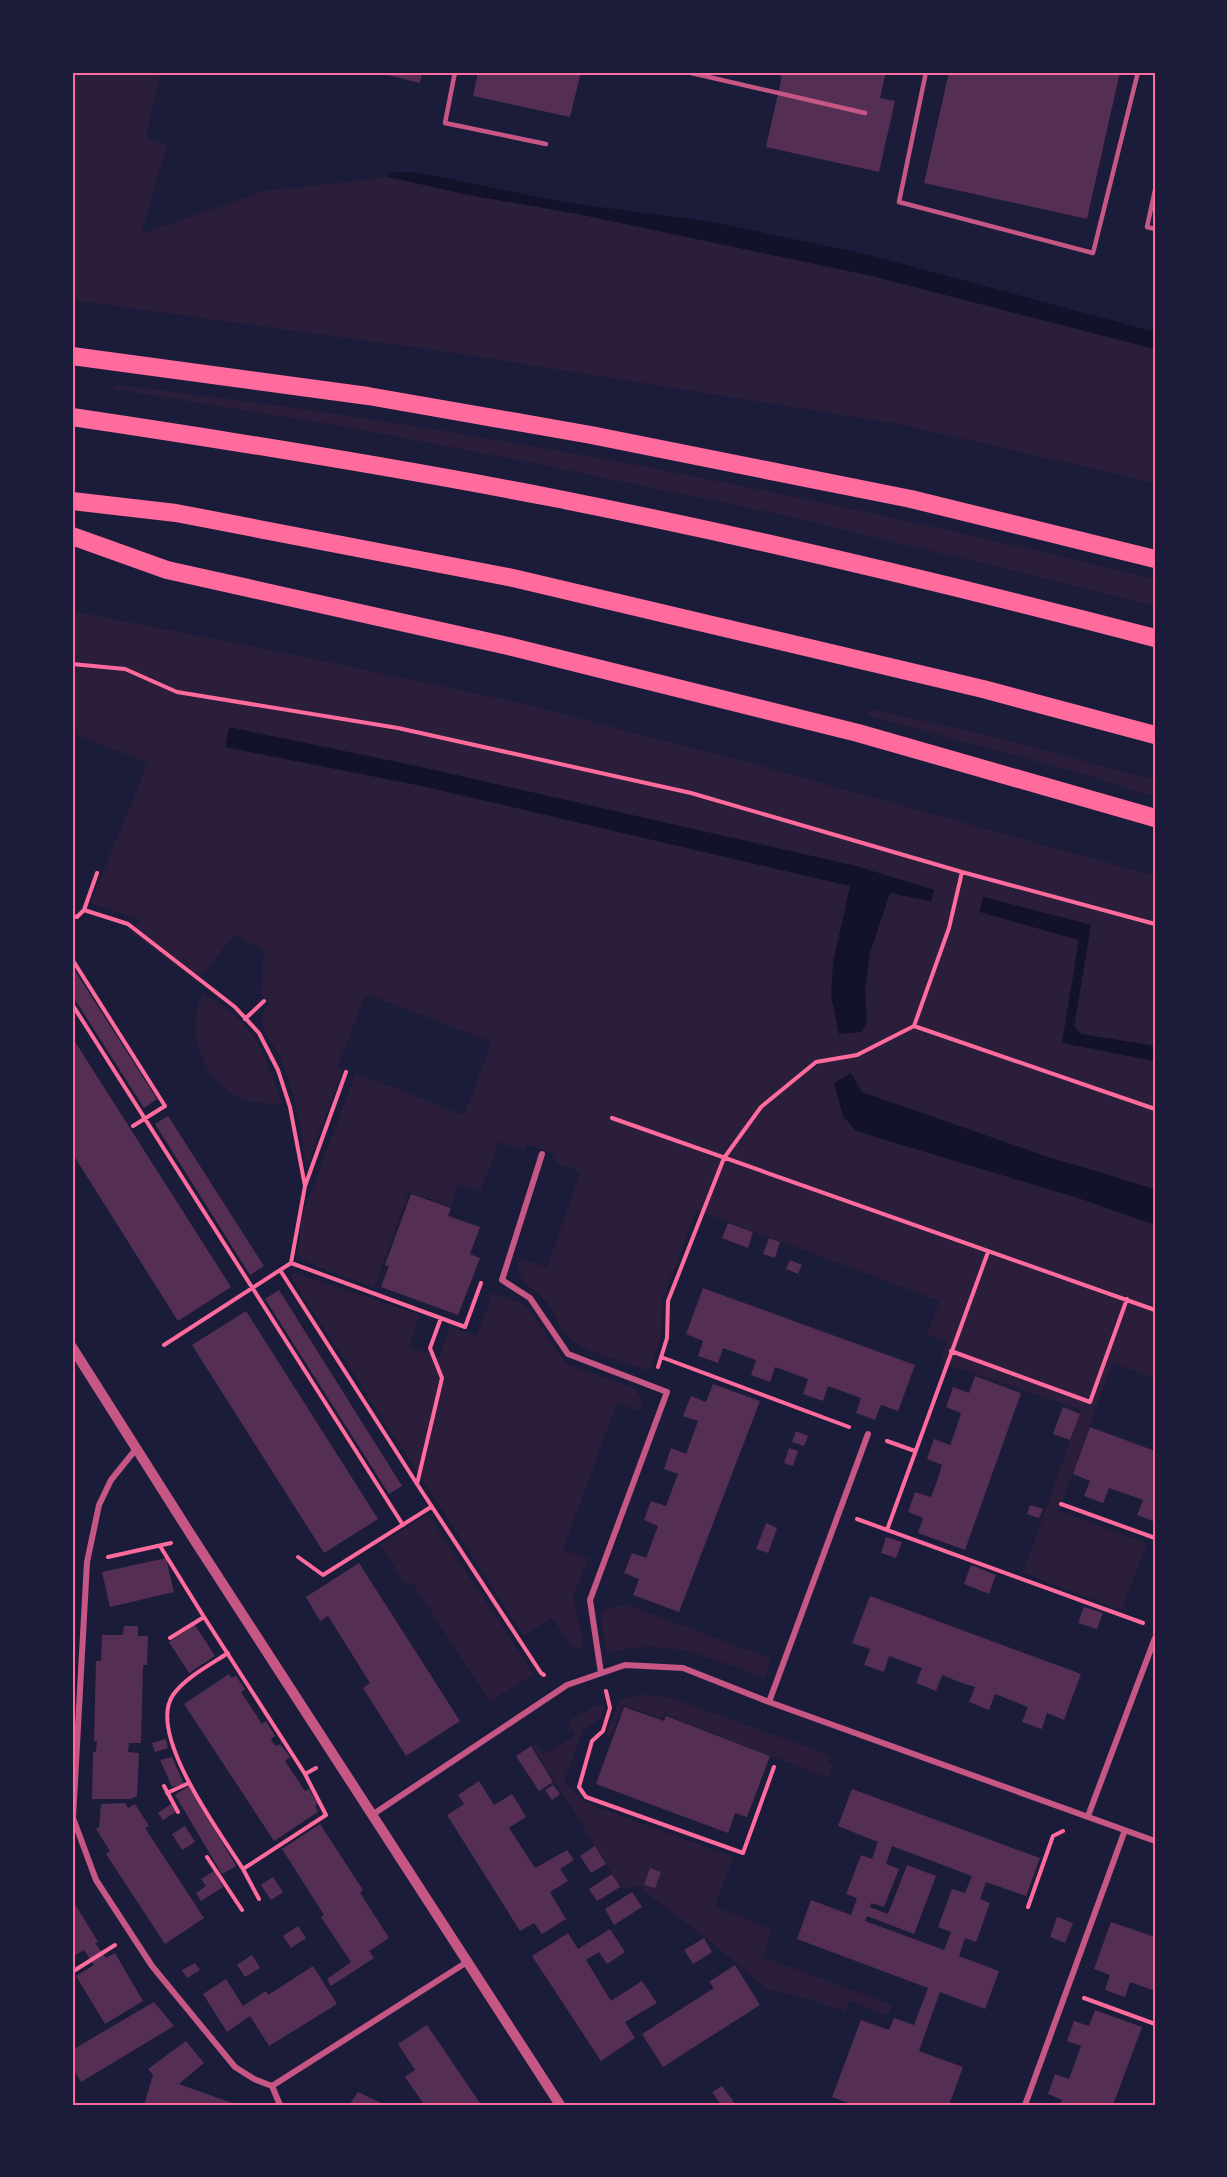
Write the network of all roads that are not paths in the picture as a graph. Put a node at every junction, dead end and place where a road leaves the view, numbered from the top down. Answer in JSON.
{"nodes":[{"id":1,"x":455,"y":72,"type":"edge"},
{"id":2,"x":687,"y":72,"type":"edge"},
{"id":3,"x":926,"y":72,"type":"edge"},
{"id":4,"x":1138,"y":72,"type":"edge"},
{"id":5,"x":866,"y":113,"type":"dead end"},
{"id":6,"x":546,"y":144,"type":"dead end"},
{"id":7,"x":1155,"y":190,"type":"edge"},
{"id":8,"x":1155,"y":229,"type":"edge"},
{"id":9,"x":72,"y":356,"type":"edge"},
{"id":10,"x":72,"y":417,"type":"edge"},
{"id":11,"x":72,"y":501,"type":"edge"},
{"id":12,"x":72,"y":536,"type":"edge"},
{"id":13,"x":1155,"y":559,"type":"edge"},
{"id":14,"x":1155,"y":638,"type":"edge"},
{"id":15,"x":1155,"y":735,"type":"edge"},
{"id":16,"x":1155,"y":818,"type":"edge"},
{"id":17,"x":542,"y":1154,"type":"dead end"},
{"id":18,"x":72,"y":1347,"type":"edge"},
{"id":19,"x":868,"y":1434,"type":"road end"},
{"id":20,"x":136,"y":1449,"type":"junction"},
{"id":21,"x":1155,"y":1638,"type":"edge"},
{"id":22,"x":601,"y":1673,"type":"junction"},
{"id":23,"x":769,"y":1702,"type":"junction"},
{"id":24,"x":372,"y":1815,"type":"junction"},
{"id":25,"x":1088,"y":1816,"type":"junction"},
{"id":26,"x":1125,"y":1830,"type":"junction"},
{"id":27,"x":1155,"y":1841,"type":"edge"},
{"id":28,"x":467,"y":1962,"type":"junction"},
{"id":29,"x":273,"y":2086,"type":"junction"},
{"id":30,"x":555,"y":2103,"type":"edge"},
{"id":31,"x":280,"y":2105,"type":"edge"},
{"id":32,"x":1024,"y":2105,"type":"edge"}],
"edges":[{"from":1,"to":6,"type":"lane"},
{"from":2,"to":5,"type":"lane"},
{"from":3,"to":4,"type":"lane"},
{"from":7,"to":8,"type":"lane"},
{"from":9,"to":13,"type":"highway"},
{"from":10,"to":14,"type":"highway"},
{"from":11,"to":15,"type":"highway"},
{"from":12,"to":16,"type":"highway"},
{"from":17,"to":22,"type":"street"},
{"from":18,"to":20,"type":"street"},
{"from":19,"to":23,"type":"street"},
{"from":20,"to":24,"type":"street"},
{"from":20,"to":29,"type":"street"},
{"from":21,"to":25,"type":"street"},
{"from":22,"to":23,"type":"street"},
{"from":22,"to":24,"type":"street"},
{"from":23,"to":25,"type":"street"},
{"from":24,"to":28,"type":"street"},
{"from":25,"to":26,"type":"street"},
{"from":26,"to":27,"type":"street"},
{"from":26,"to":32,"type":"street"},
{"from":28,"to":29,"type":"street"},
{"from":28,"to":30,"type":"street"},
{"from":29,"to":31,"type":"street"}]}
